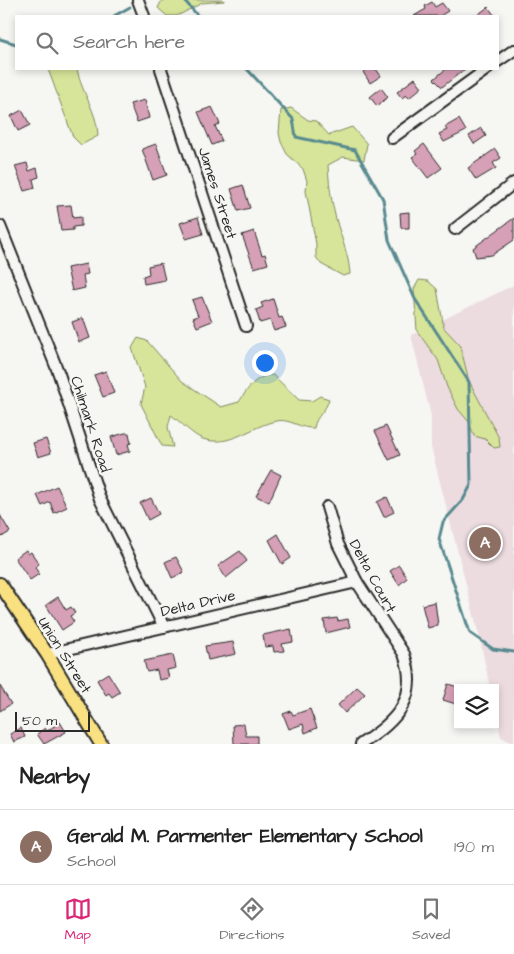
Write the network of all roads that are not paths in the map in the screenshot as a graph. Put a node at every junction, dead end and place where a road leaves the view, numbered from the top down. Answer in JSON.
{"nodes":[{"id":1,"x":138,"y":0,"type":"edge"},
{"id":2,"x":144,"y":15,"type":"edge"},
{"id":3,"x":514,"y":50,"type":"edge"},
{"id":4,"x":499,"y":60,"type":"edge"},
{"id":5,"x":161,"y":70,"type":"edge"},
{"id":6,"x":487,"y":70,"type":"edge"},
{"id":7,"x":392,"y":138,"type":"dead end"},
{"id":8,"x":514,"y":183,"type":"edge"},
{"id":9,"x":0,"y":226,"type":"edge"},
{"id":10,"x":455,"y":228,"type":"dead end"},
{"id":11,"x":246,"y":326,"type":"dead end"},
{"id":12,"x":327,"y":507,"type":"dead end"},
{"id":13,"x":357,"y":582,"type":"junction"},
{"id":14,"x":0,"y":584,"type":"edge"},
{"id":15,"x":164,"y":627,"type":"junction"},
{"id":16,"x":47,"y":654,"type":"junction"},
{"id":17,"x":101,"y":744,"type":"edge"},
{"id":18,"x":361,"y":744,"type":"edge"}],
"edges":[{"from":1,"to":2,"type":"street"},
{"from":3,"to":4,"type":"street"},
{"from":5,"to":11,"type":"street","name":"James Street"},
{"from":6,"to":7,"type":"street"},
{"from":8,"to":10,"type":"street"},
{"from":9,"to":15,"type":"street","name":"Chilmark Road"},
{"from":12,"to":13,"type":"street","name":"Delta Court"},
{"from":13,"to":15,"type":"street","name":"Delta Drive"},
{"from":13,"to":18,"type":"street","name":"Delta Court"},
{"from":14,"to":16,"type":"main road","name":"Union Street"},
{"from":15,"to":16,"type":"street","name":"Delta Drive"},
{"from":16,"to":17,"type":"main road","name":"Union Street"}]}
